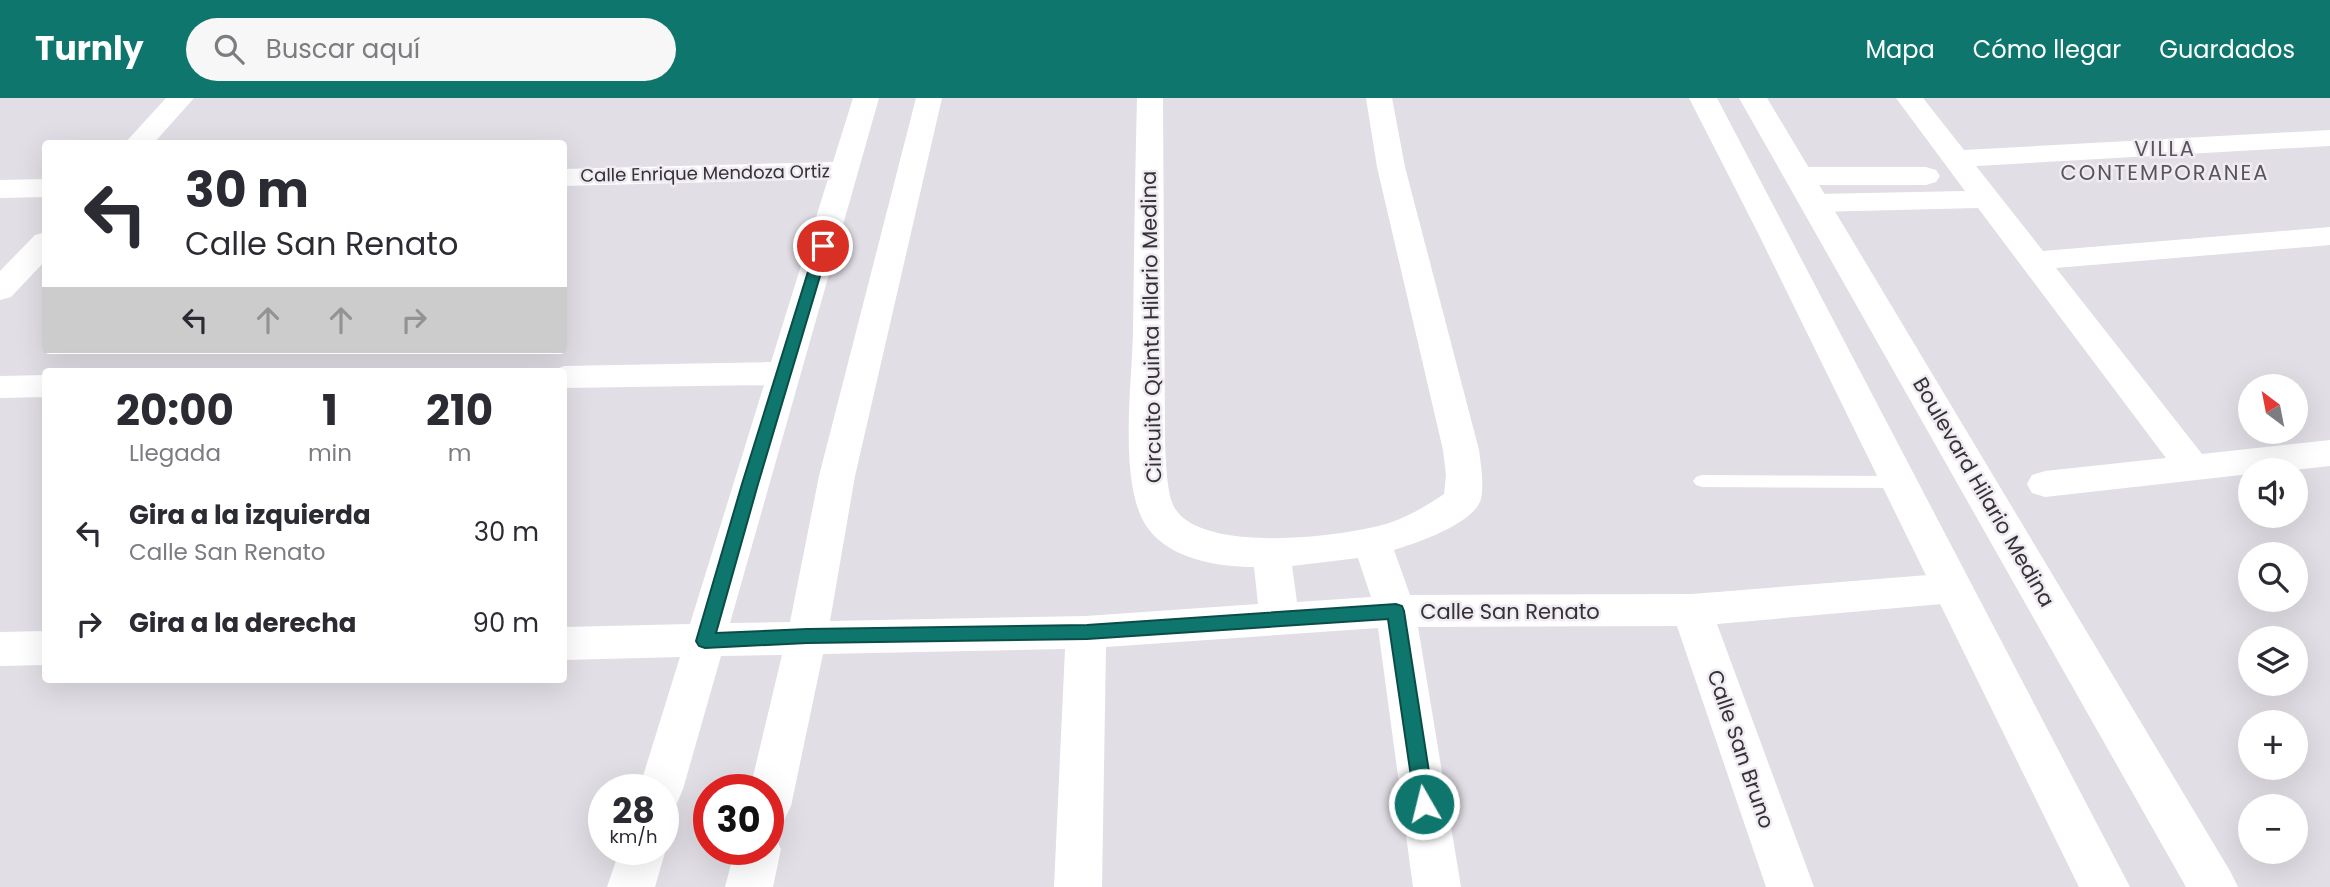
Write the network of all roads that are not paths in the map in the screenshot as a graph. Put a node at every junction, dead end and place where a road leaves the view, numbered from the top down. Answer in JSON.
{"nodes":[{"id":1,"x":181,"y":98,"type":"edge"},
{"id":2,"x":866,"y":98,"type":"edge"},
{"id":3,"x":929,"y":98,"type":"edge"},
{"id":4,"x":1150,"y":98,"type":"edge"},
{"id":5,"x":1379,"y":98,"type":"edge"},
{"id":6,"x":1703,"y":98,"type":"edge"},
{"id":7,"x":1754,"y":98,"type":"edge"},
{"id":8,"x":1909,"y":98,"type":"edge"},
{"id":9,"x":2330,"y":138,"type":"edge"},
{"id":10,"x":141,"y":140,"type":"edge"},
{"id":11,"x":846,"y":170,"type":"junction"},
{"id":12,"x":567,"y":177,"type":"edge"},
{"id":13,"x":1970,"y":178,"type":"junction"},
{"id":14,"x":42,"y":188,"type":"edge"},
{"id":15,"x":0,"y":189,"type":"edge"},
{"id":16,"x":1808,"y":189,"type":"junction"},
{"id":17,"x":2330,"y":236,"type":"edge"},
{"id":18,"x":42,"y":245,"type":"edge"},
{"id":19,"x":2035,"y":261,"type":"junction"},
{"id":20,"x":0,"y":290,"type":"edge"},
{"id":21,"x":784,"y":373,"type":"junction"},
{"id":22,"x":567,"y":377,"type":"edge"},
{"id":23,"x":42,"y":386,"type":"edge"},
{"id":24,"x":0,"y":387,"type":"edge"},
{"id":25,"x":2330,"y":453,"type":"edge"},
{"id":26,"x":2193,"y":468,"type":"junction"},
{"id":27,"x":1702,"y":481,"type":"dead end"},
{"id":28,"x":1899,"y":482,"type":"junction"},
{"id":29,"x":2045,"y":484,"type":"dead end"},
{"id":30,"x":1372,"y":543,"type":"junction"},
{"id":31,"x":1271,"y":553,"type":"junction"},
{"id":32,"x":1953,"y":588,"type":"junction"},
{"id":33,"x":1692,"y":610,"type":"junction"},
{"id":34,"x":1396,"y":611,"type":"junction"},
{"id":35,"x":1280,"y":620,"type":"junction"},
{"id":36,"x":1087,"y":632,"type":"junction"},
{"id":37,"x":807,"y":636,"type":"junction"},
{"id":38,"x":705,"y":641,"type":"junction"},
{"id":39,"x":567,"y":643,"type":"edge"},
{"id":40,"x":42,"y":648,"type":"edge"},
{"id":41,"x":0,"y":649,"type":"edge"},
{"id":42,"x":665,"y":774,"type":"edge"},
{"id":43,"x":775,"y":774,"type":"edge"},
{"id":44,"x":638,"y":865,"type":"edge"},
{"id":45,"x":754,"y":865,"type":"edge"},
{"id":46,"x":631,"y":887,"type":"edge"},
{"id":47,"x":749,"y":887,"type":"edge"},
{"id":48,"x":1079,"y":887,"type":"edge"},
{"id":49,"x":1437,"y":887,"type":"edge"},
{"id":50,"x":1790,"y":887,"type":"edge"},
{"id":51,"x":2105,"y":887,"type":"edge"},
{"id":52,"x":2213,"y":887,"type":"edge"}],
"edges":[{"from":1,"to":10,"type":"street"},
{"from":2,"to":11,"type":"street"},
{"from":3,"to":37,"type":"street"},
{"from":4,"to":31,"type":"street","name":"Circuito Quinta Hilario Medina"},
{"from":5,"to":30,"type":"street","name":"Circuito Quinta Hilario Medina"},
{"from":6,"to":28,"type":"main road"},
{"from":7,"to":16,"type":"main road","name":"Boulevard Hilario Medina"},
{"from":8,"to":13,"type":"street"},
{"from":9,"to":13,"type":"street"},
{"from":11,"to":12,"type":"street","name":"Calle Enrique Mendoza Ortiz"},
{"from":11,"to":21,"type":"street"},
{"from":13,"to":16,"type":"street"},
{"from":13,"to":19,"type":"street"},
{"from":14,"to":15,"type":"street"},
{"from":16,"to":52,"type":"main road","name":"Boulevard Hilario Medina"},
{"from":17,"to":19,"type":"street"},
{"from":18,"to":20,"type":"street"},
{"from":19,"to":26,"type":"street"},
{"from":21,"to":22,"type":"street"},
{"from":21,"to":38,"type":"street"},
{"from":23,"to":24,"type":"street"},
{"from":25,"to":26,"type":"street"},
{"from":26,"to":29,"type":"street"},
{"from":27,"to":28,"type":"lane"},
{"from":28,"to":32,"type":"main road"},
{"from":30,"to":31,"type":"street","name":"Circuito Quinta Hilario Medina"},
{"from":30,"to":34,"type":"street"},
{"from":31,"to":35,"type":"street"},
{"from":32,"to":33,"type":"street","name":"Calle San Renato"},
{"from":32,"to":51,"type":"main road"},
{"from":33,"to":34,"type":"street","name":"Calle San Renato"},
{"from":33,"to":50,"type":"street","name":"Calle San Bruno"},
{"from":34,"to":35,"type":"street","name":"Calle San Renato"},
{"from":34,"to":49,"type":"street"},
{"from":35,"to":36,"type":"street","name":"Calle San Renato"},
{"from":36,"to":37,"type":"street","name":"Calle San Renato"},
{"from":36,"to":48,"type":"street"},
{"from":37,"to":38,"type":"street","name":"Calle San Renato"},
{"from":37,"to":43,"type":"street"},
{"from":38,"to":39,"type":"street","name":"Calle San Renato"},
{"from":38,"to":42,"type":"street"},
{"from":40,"to":41,"type":"street"},
{"from":44,"to":46,"type":"street"},
{"from":45,"to":47,"type":"street"}]}
